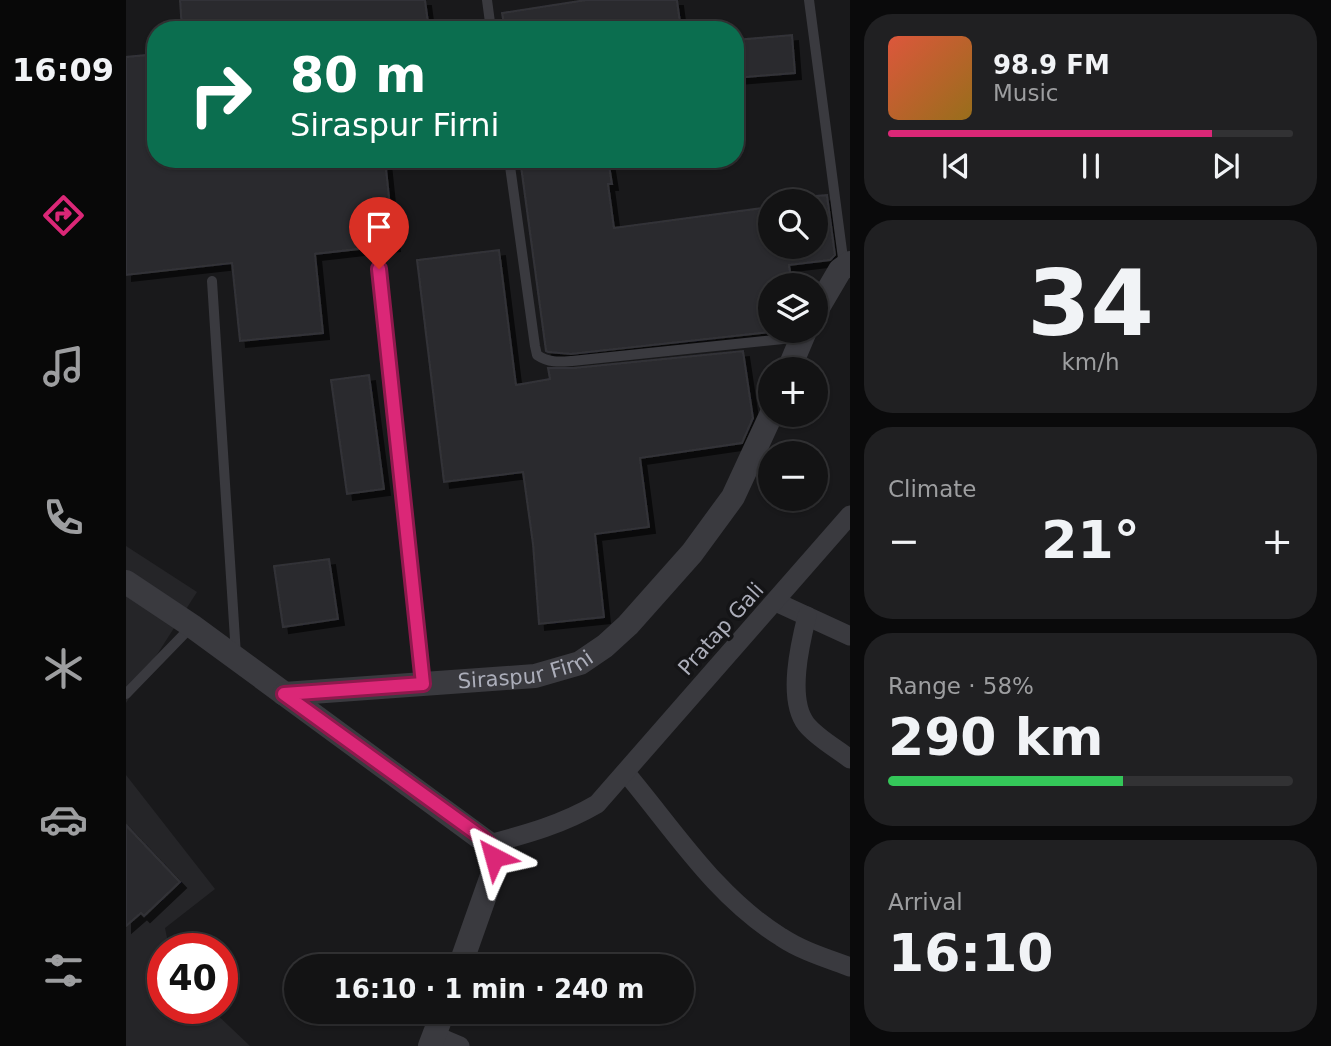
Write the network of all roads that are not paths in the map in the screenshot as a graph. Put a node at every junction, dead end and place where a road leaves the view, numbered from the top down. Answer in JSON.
{"nodes":[{"id":1,"x":487,"y":0,"type":"edge"},
{"id":2,"x":809,"y":0,"type":"edge"},
{"id":3,"x":490,"y":21,"type":"edge"},
{"id":4,"x":510,"y":168,"type":"edge"},
{"id":5,"x":847,"y":264,"type":"edge"},
{"id":6,"x":379,"y":269,"type":"dead end"},
{"id":7,"x":212,"y":281,"type":"dead end"},
{"id":8,"x":828,"y":292,"type":"edge"},
{"id":9,"x":758,"y":339,"type":"edge"},
{"id":10,"x":765,"y":427,"type":"edge"},
{"id":11,"x":850,"y":515,"type":"edge"},
{"id":12,"x":126,"y":582,"type":"edge"},
{"id":13,"x":776,"y":602,"type":"junction"},
{"id":14,"x":807,"y":616,"type":"junction"},
{"id":15,"x":192,"y":626,"type":"junction"},
{"id":16,"x":850,"y":636,"type":"edge"},
{"id":17,"x":236,"y":659,"type":"junction"},
{"id":18,"x":423,"y":684,"type":"junction"},
{"id":19,"x":126,"y":694,"type":"edge"},
{"id":20,"x":284,"y":694,"type":"junction"},
{"id":21,"x":850,"y":759,"type":"edge"},
{"id":22,"x":626,"y":773,"type":"junction"},
{"id":23,"x":489,"y":844,"type":"junction"},
{"id":24,"x":464,"y":954,"type":"edge"},
{"id":25,"x":850,"y":967,"type":"edge"},
{"id":26,"x":438,"y":1024,"type":"edge"},
{"id":27,"x":432,"y":1041,"type":"edge"},
{"id":28,"x":460,"y":1046,"type":"edge"}],
"edges":[{"from":1,"to":3,"type":"lane"},
{"from":2,"to":5,"type":"lane"},
{"from":4,"to":9,"type":"lane"},
{"from":5,"to":8,"type":"street"},
{"from":6,"to":18,"type":"lane"},
{"from":7,"to":17,"type":"lane"},
{"from":10,"to":18,"type":"street","name":"Siraspur Firni"},
{"from":11,"to":13,"type":"street","name":"Pratap Gali"},
{"from":12,"to":15,"type":"street"},
{"from":13,"to":14,"type":"street"},
{"from":13,"to":22,"type":"street","name":"Pratap Gali"},
{"from":14,"to":16,"type":"street"},
{"from":14,"to":21,"type":"street"},
{"from":15,"to":17,"type":"street"},
{"from":15,"to":19,"type":"lane"},
{"from":17,"to":20,"type":"street"},
{"from":18,"to":20,"type":"street","name":"Siraspur Firni"},
{"from":20,"to":23,"type":"street"},
{"from":22,"to":23,"type":"street","name":"Pratap Gali"},
{"from":22,"to":25,"type":"street"},
{"from":23,"to":24,"type":"street"},
{"from":26,"to":27,"type":"street"},
{"from":27,"to":28,"type":"street"}]}
